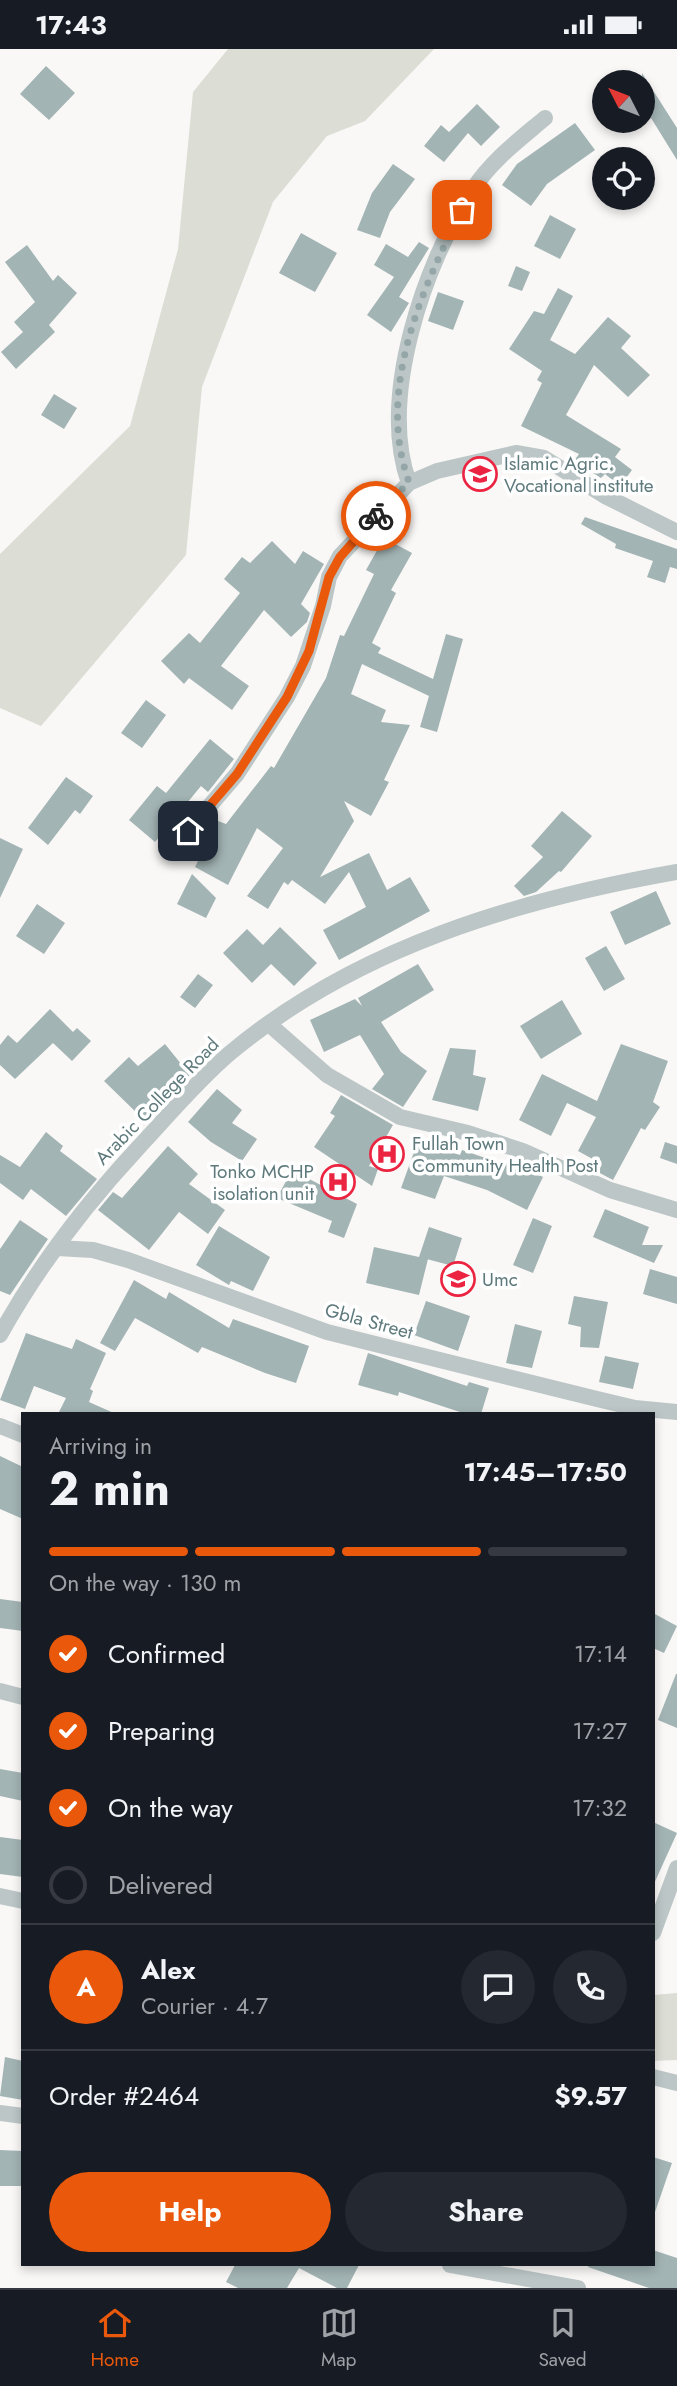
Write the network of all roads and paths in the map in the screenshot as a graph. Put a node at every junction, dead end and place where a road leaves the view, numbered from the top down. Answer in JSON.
{"nodes":[{"id":1,"x":545,"y":118,"type":"dead end"},
{"id":2,"x":409,"y":482,"type":"junction"},
{"id":3,"x":677,"y":532,"type":"edge"},
{"id":4,"x":188,"y":831,"type":"dead end"},
{"id":5,"x":677,"y":872,"type":"edge"},
{"id":6,"x":270,"y":1024,"type":"junction"},
{"id":7,"x":677,"y":1210,"type":"edge"},
{"id":8,"x":57,"y":1248,"type":"junction"},
{"id":9,"x":0,"y":1335,"type":"edge"},
{"id":10,"x":677,"y":1412,"type":"edge"},
{"id":11,"x":0,"y":1426,"type":"edge"},
{"id":12,"x":21,"y":1434,"type":"edge"},
{"id":13,"x":0,"y":1691,"type":"edge"},
{"id":14,"x":21,"y":1696,"type":"edge"},
{"id":15,"x":677,"y":1868,"type":"edge"},
{"id":16,"x":0,"y":1896,"type":"edge"},
{"id":17,"x":21,"y":1901,"type":"edge"},
{"id":18,"x":655,"y":1928,"type":"edge"},
{"id":19,"x":655,"y":2078,"type":"edge"},
{"id":20,"x":677,"y":2083,"type":"edge"},
{"id":21,"x":0,"y":2113,"type":"edge"},
{"id":22,"x":21,"y":2116,"type":"edge"},
{"id":23,"x":456,"y":2266,"type":"edge"},
{"id":24,"x":517,"y":2277,"type":"edge"},
{"id":25,"x":578,"y":2288,"type":"edge"}],
"edges":[{"from":1,"to":2,"type":"street"},
{"from":2,"to":3,"type":"street"},
{"from":2,"to":4,"type":"street"},
{"from":5,"to":6,"type":"street","name":"Arabic College Road"},
{"from":6,"to":7,"type":"street"},
{"from":6,"to":8,"type":"street","name":"Arabic College Road"},
{"from":8,"to":9,"type":"street","name":"Arabic College Road"},
{"from":8,"to":10,"type":"street","name":"Gbla Street"},
{"from":11,"to":12,"type":"street"},
{"from":13,"to":14,"type":"street"},
{"from":15,"to":18,"type":"street"},
{"from":16,"to":17,"type":"street"},
{"from":19,"to":20,"type":"street"},
{"from":21,"to":22,"type":"street"},
{"from":23,"to":24,"type":"street"},
{"from":24,"to":25,"type":"street"}]}
